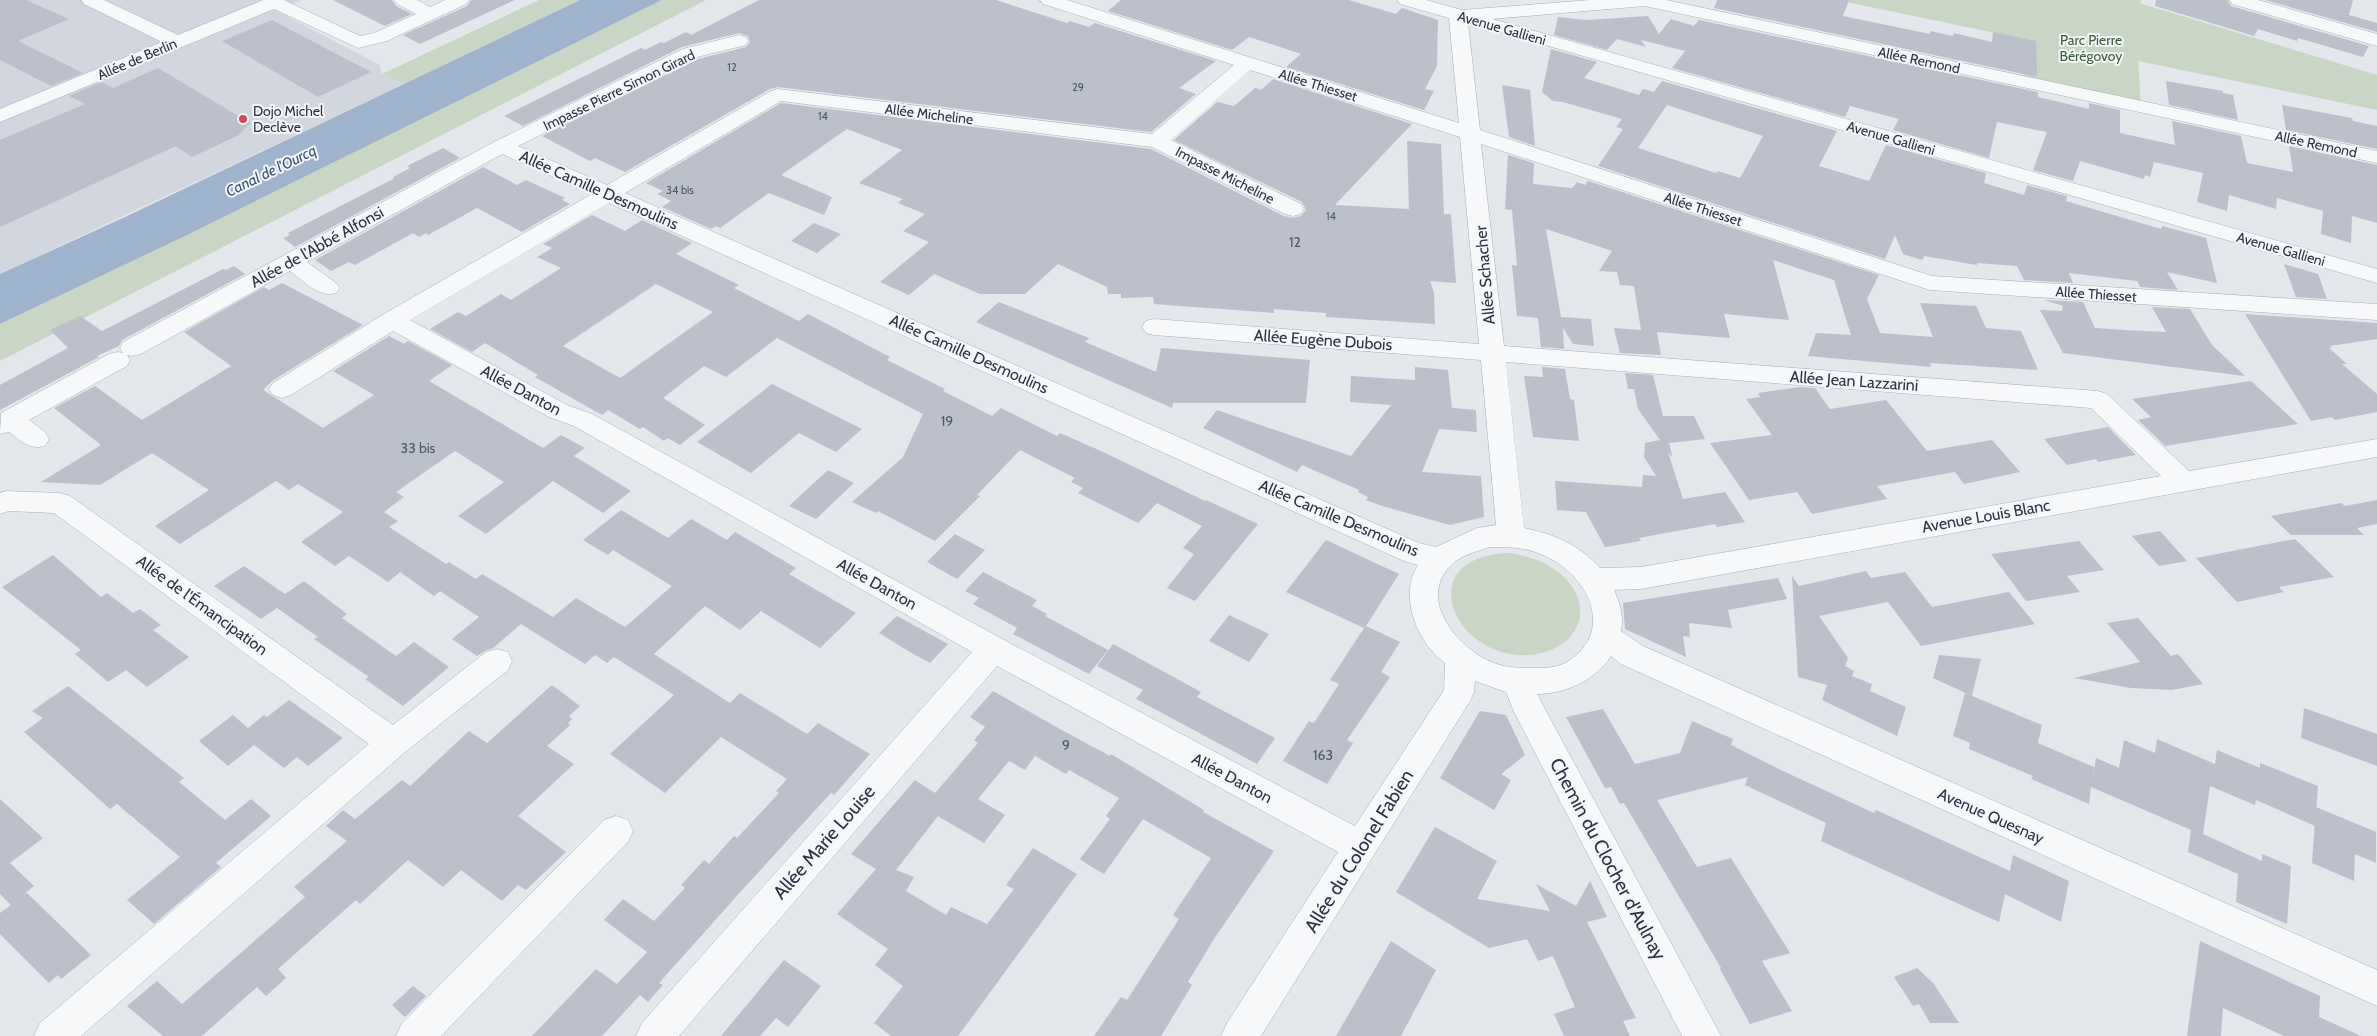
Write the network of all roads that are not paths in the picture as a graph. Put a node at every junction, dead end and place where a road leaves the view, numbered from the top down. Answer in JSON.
{"nodes":[{"id":1,"x":90,"y":0,"type":"edge"},
{"id":2,"x":403,"y":0,"type":"edge"},
{"id":3,"x":460,"y":0,"type":"edge"},
{"id":4,"x":1049,"y":0,"type":"edge"},
{"id":5,"x":1406,"y":0,"type":"edge"},
{"id":6,"x":2238,"y":0,"type":"edge"},
{"id":7,"x":430,"y":14,"type":"junction"},
{"id":8,"x":1458,"y":16,"type":"junction"},
{"id":9,"x":2377,"y":40,"type":"edge"},
{"id":10,"x":739,"y":41,"type":"dead end"},
{"id":11,"x":178,"y":42,"type":"junction"},
{"id":12,"x":1247,"y":63,"type":"junction"},
{"id":13,"x":0,"y":116,"type":"edge"},
{"id":14,"x":1472,"y":134,"type":"junction"},
{"id":15,"x":1157,"y":141,"type":"junction"},
{"id":16,"x":501,"y":146,"type":"junction"},
{"id":17,"x":2377,"y":157,"type":"edge"},
{"id":18,"x":609,"y":194,"type":"junction"},
{"id":19,"x":1293,"y":209,"type":"dead end"},
{"id":20,"x":291,"y":262,"type":"junction"},
{"id":21,"x":2377,"y":276,"type":"edge"},
{"id":22,"x":328,"y":288,"type":"dead end"},
{"id":23,"x":2377,"y":312,"type":"edge"},
{"id":24,"x":392,"y":320,"type":"junction"},
{"id":25,"x":1154,"y":327,"type":"dead end"},
{"id":26,"x":1493,"y":352,"type":"junction"},
{"id":27,"x":282,"y":388,"type":"dead end"},
{"id":28,"x":5,"y":422,"type":"edge"},
{"id":29,"x":36,"y":439,"type":"dead end"},
{"id":30,"x":2377,"y":448,"type":"edge"},
{"id":31,"x":2182,"y":481,"type":"junction"},
{"id":32,"x":0,"y":504,"type":"edge"},
{"id":33,"x":1511,"y":536,"type":"junction"},
{"id":34,"x":1438,"y":558,"type":"junction"},
{"id":35,"x":1594,"y":579,"type":"junction"},
{"id":36,"x":1607,"y":637,"type":"junction"},
{"id":37,"x":993,"y":649,"type":"junction"},
{"id":38,"x":1460,"y":660,"type":"junction"},
{"id":39,"x":497,"y":661,"type":"dead end"},
{"id":40,"x":1518,"y":682,"type":"junction"},
{"id":41,"x":393,"y":743,"type":"junction"},
{"id":42,"x":616,"y":831,"type":"dead end"},
{"id":43,"x":1362,"y":847,"type":"junction"},
{"id":44,"x":2377,"y":988,"type":"edge"},
{"id":45,"x":53,"y":1036,"type":"edge"},
{"id":46,"x":415,"y":1036,"type":"edge"},
{"id":47,"x":655,"y":1036,"type":"edge"},
{"id":48,"x":1240,"y":1036,"type":"edge"},
{"id":49,"x":1702,"y":1036,"type":"edge"}],
"edges":[{"from":1,"to":11,"type":"street"},
{"from":2,"to":7,"type":"street"},
{"from":3,"to":7,"type":"street"},
{"from":4,"to":12,"type":"street","name":"Allée Thiesset"},
{"from":5,"to":8,"type":"street","name":"Avenue Gallieni"},
{"from":6,"to":9,"type":"street"},
{"from":7,"to":11,"type":"street","name":"Allée de Berlin"},
{"from":8,"to":14,"type":"street","name":"Allée Schacher"},
{"from":8,"to":17,"type":"street","name":"Allée Remond"},
{"from":8,"to":21,"type":"street","name":"Avenue Gallieni"},
{"from":10,"to":16,"type":"street","name":"Impasse Pierre Simon Girard"},
{"from":11,"to":13,"type":"street","name":"Allée de Berlin"},
{"from":12,"to":14,"type":"street","name":"Allée Thiesset"},
{"from":12,"to":15,"type":"street"},
{"from":14,"to":23,"type":"street","name":"Allée Thiesset"},
{"from":14,"to":26,"type":"street","name":"Allée Schacher"},
{"from":15,"to":18,"type":"street","name":"Allée Micheline"},
{"from":15,"to":19,"type":"street","name":"Impasse Micheline"},
{"from":16,"to":18,"type":"street","name":"Allée Camille Desmoulins"},
{"from":16,"to":20,"type":"street","name":"Allée de l'Abbé Alfonsi"},
{"from":18,"to":24,"type":"street"},
{"from":18,"to":34,"type":"street","name":"Allée Camille Desmoulins"},
{"from":20,"to":22,"type":"street"},
{"from":20,"to":28,"type":"street","name":"Allée de l'Abbé Alfonsi"},
{"from":24,"to":27,"type":"street"},
{"from":24,"to":37,"type":"street","name":"Allée Danton"},
{"from":25,"to":26,"type":"street","name":"Allée Eugène Dubois"},
{"from":26,"to":31,"type":"street","name":"Allée Jean Lazzarini"},
{"from":26,"to":33,"type":"street","name":"Allée Schacher"},
{"from":28,"to":29,"type":"street"},
{"from":30,"to":31,"type":"street","name":"Avenue Louis Blanc"},
{"from":31,"to":35,"type":"street","name":"Avenue Louis Blanc"},
{"from":32,"to":41,"type":"street","name":"Allée de l'Émancipation"},
{"from":33,"to":34,"type":"street"},
{"from":33,"to":35,"type":"street"},
{"from":34,"to":38,"type":"street"},
{"from":35,"to":36,"type":"street"},
{"from":36,"to":40,"type":"street"},
{"from":36,"to":44,"type":"street","name":"Avenue Quesnay"},
{"from":37,"to":43,"type":"street","name":"Allée Danton"},
{"from":37,"to":47,"type":"street","name":"Allée Marie Louise"},
{"from":38,"to":40,"type":"street"},
{"from":38,"to":43,"type":"street","name":"Allée du Colonel Fabien"},
{"from":39,"to":41,"type":"street"},
{"from":40,"to":49,"type":"street","name":"Chemin du Clocher d'Aulnay"},
{"from":41,"to":45,"type":"street"},
{"from":42,"to":46,"type":"street"},
{"from":43,"to":48,"type":"street","name":"Allée du Colonel Fabien"}]}
